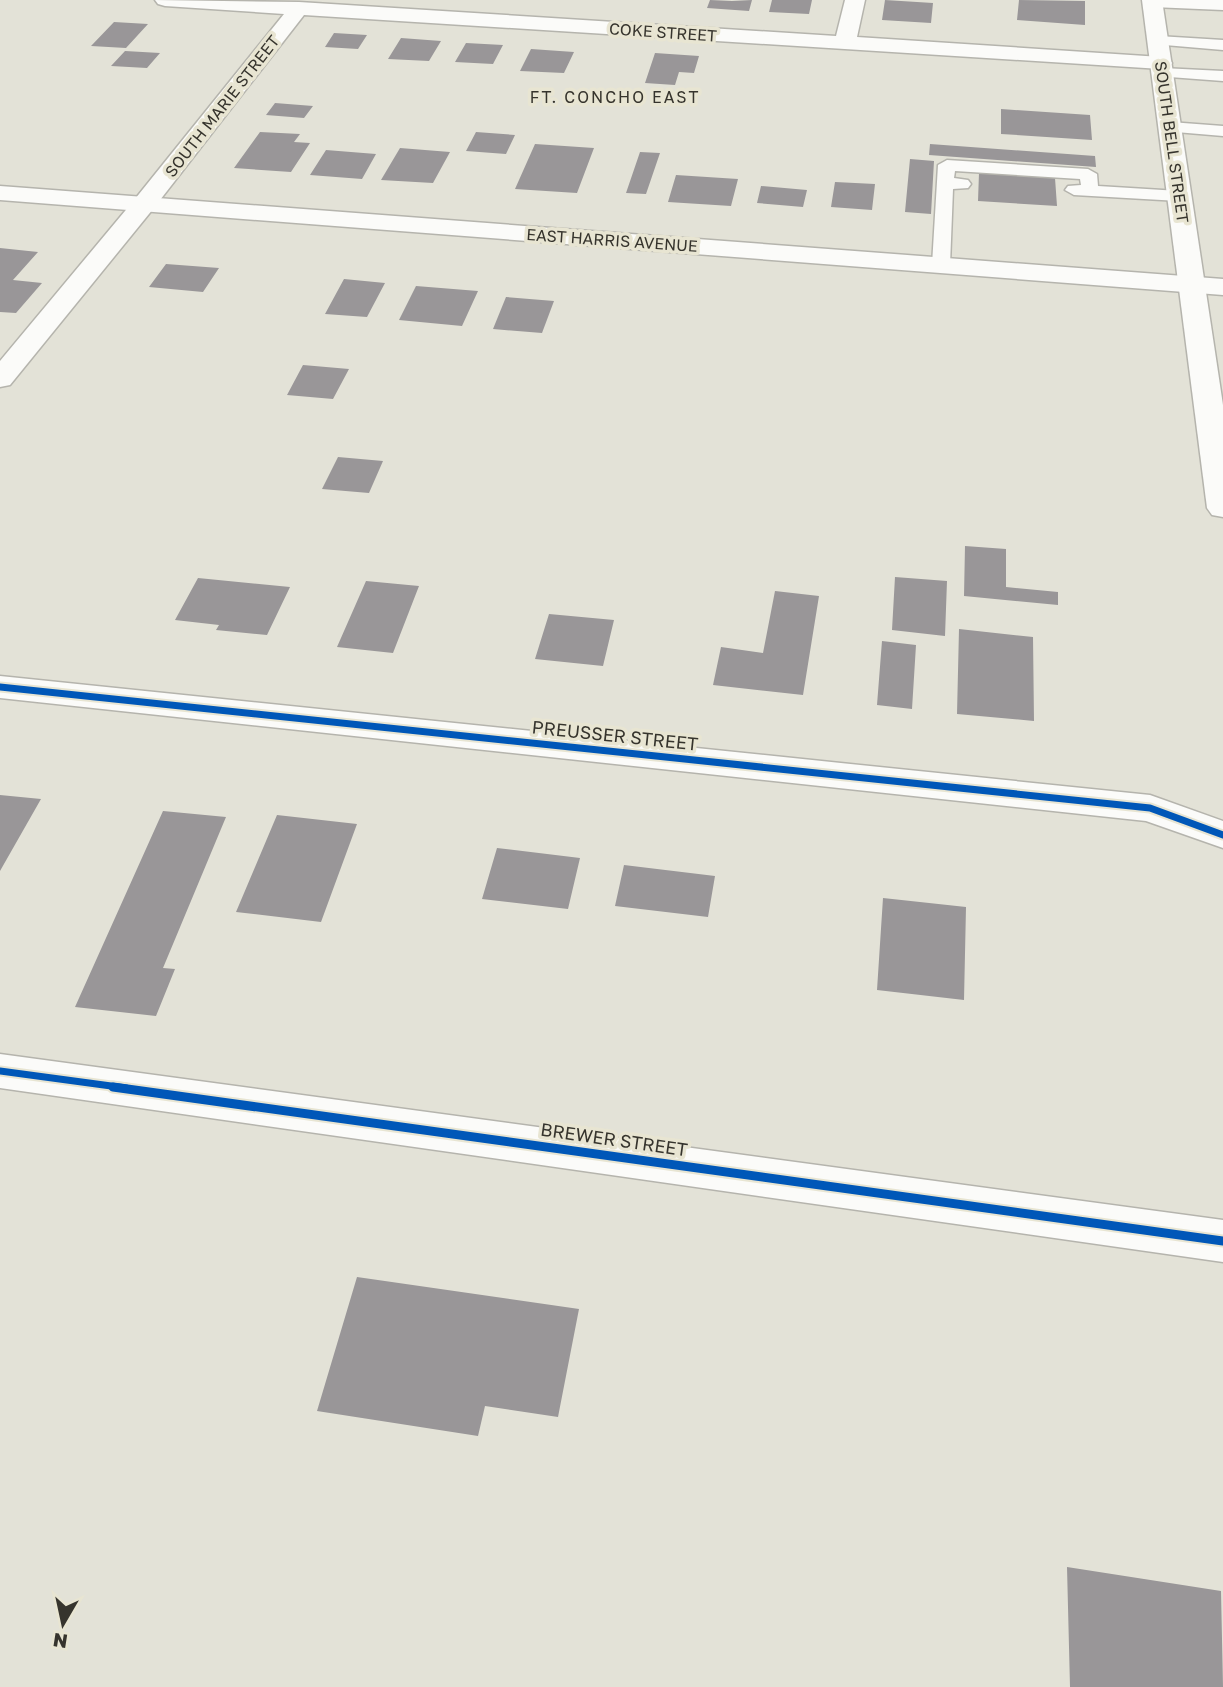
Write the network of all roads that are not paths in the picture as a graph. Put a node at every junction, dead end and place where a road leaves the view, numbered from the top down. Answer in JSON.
{"nodes":[{"id":1,"x":165,"y":0,"type":"edge"},
{"id":2,"x":855,"y":0,"type":"edge"},
{"id":3,"x":1152,"y":0,"type":"edge"},
{"id":4,"x":1223,"y":4,"type":"edge"},
{"id":5,"x":299,"y":8,"type":"junction"},
{"id":6,"x":845,"y":43,"type":"junction"},
{"id":7,"x":1223,"y":45,"type":"edge"},
{"id":8,"x":1160,"y":59,"type":"junction"},
{"id":9,"x":1223,"y":76,"type":"edge"},
{"id":10,"x":1170,"y":127,"type":"junction"},
{"id":11,"x":1223,"y":131,"type":"edge"},
{"id":12,"x":945,"y":183,"type":"junction"},
{"id":13,"x":979,"y":184,"type":"dead end"},
{"id":14,"x":1056,"y":189,"type":"dead end"},
{"id":15,"x":1090,"y":191,"type":"junction"},
{"id":16,"x":0,"y":193,"type":"edge"},
{"id":17,"x":1179,"y":196,"type":"junction"},
{"id":18,"x":144,"y":204,"type":"junction"},
{"id":19,"x":941,"y":265,"type":"junction"},
{"id":20,"x":1192,"y":284,"type":"junction"},
{"id":21,"x":1223,"y":287,"type":"edge"},
{"id":22,"x":0,"y":379,"type":"edge"},
{"id":23,"x":1214,"y":379,"type":"edge"},
{"id":24,"x":1219,"y":446,"type":"edge"},
{"id":25,"x":1223,"y":508,"type":"edge"},
{"id":26,"x":0,"y":687,"type":"edge"},
{"id":27,"x":1223,"y":835,"type":"edge"},
{"id":28,"x":0,"y":1071,"type":"edge"},
{"id":29,"x":1223,"y":1241,"type":"edge"}],
"edges":[{"from":1,"to":5,"type":"street","name":"COKE STREET"},
{"from":2,"to":6,"type":"street"},
{"from":3,"to":4,"type":"street"},
{"from":3,"to":8,"type":"street","name":"SOUTH BELL STREET"},
{"from":5,"to":6,"type":"street","name":"COKE STREET"},
{"from":5,"to":18,"type":"street","name":"SOUTH MARIE STREET"},
{"from":6,"to":8,"type":"street","name":"COKE STREET"},
{"from":7,"to":8,"type":"lane"},
{"from":8,"to":9,"type":"lane"},
{"from":8,"to":10,"type":"street","name":"SOUTH BELL STREET"},
{"from":10,"to":11,"type":"lane"},
{"from":10,"to":17,"type":"street","name":"SOUTH BELL STREET"},
{"from":12,"to":13,"type":"lane"},
{"from":12,"to":15,"type":"lane"},
{"from":12,"to":19,"type":"lane"},
{"from":14,"to":15,"type":"lane"},
{"from":15,"to":17,"type":"lane"},
{"from":16,"to":18,"type":"street","name":"EAST HARRIS AVENUE"},
{"from":17,"to":20,"type":"street","name":"SOUTH BELL STREET"},
{"from":18,"to":19,"type":"street","name":"EAST HARRIS AVENUE"},
{"from":18,"to":22,"type":"street","name":"SOUTH MARIE STREET"},
{"from":19,"to":20,"type":"street","name":"EAST HARRIS AVENUE"},
{"from":20,"to":21,"type":"street","name":"EAST HARRIS AVENUE"},
{"from":20,"to":23,"type":"street","name":"SOUTH BELL STREET"},
{"from":23,"to":24,"type":"street","name":"SOUTH BELL STREET"},
{"from":24,"to":25,"type":"street","name":"SOUTH BELL STREET"},
{"from":26,"to":27,"type":"street","name":"PREUSSER STREET"},
{"from":28,"to":29,"type":"street","name":"BREWER STREET"}]}
